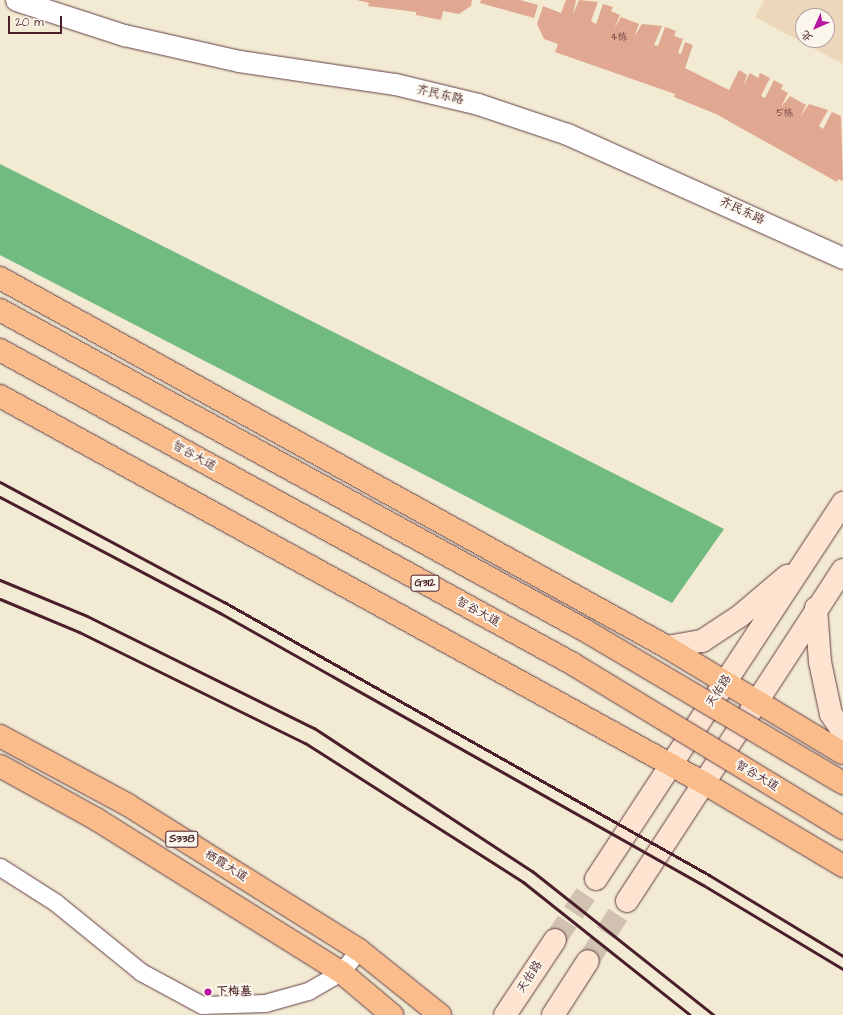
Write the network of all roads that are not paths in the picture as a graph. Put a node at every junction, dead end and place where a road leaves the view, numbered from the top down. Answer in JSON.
{"nodes":[{"id":1,"x":16,"y":0,"type":"edge"},
{"id":2,"x":843,"y":258,"type":"edge"},
{"id":3,"x":0,"y":278,"type":"edge"},
{"id":4,"x":0,"y":310,"type":"edge"},
{"id":5,"x":0,"y":350,"type":"edge"},
{"id":6,"x":0,"y":396,"type":"edge"},
{"id":7,"x":843,"y":503,"type":"edge"},
{"id":8,"x":806,"y":560,"type":"junction"},
{"id":9,"x":843,"y":570,"type":"edge"},
{"id":10,"x":816,"y":608,"type":"junction"},
{"id":11,"x":667,"y":647,"type":"junction"},
{"id":12,"x":726,"y":680,"type":"junction"},
{"id":13,"x":759,"y":700,"type":"junction"},
{"id":14,"x":843,"y":732,"type":"edge"},
{"id":15,"x":0,"y":736,"type":"edge"},
{"id":16,"x":843,"y":753,"type":"edge"},
{"id":17,"x":0,"y":766,"type":"edge"},
{"id":18,"x":671,"y":766,"type":"junction"},
{"id":19,"x":704,"y":783,"type":"junction"},
{"id":20,"x":843,"y":783,"type":"edge"},
{"id":21,"x":843,"y":828,"type":"edge"},
{"id":22,"x":843,"y":866,"type":"edge"},
{"id":23,"x":0,"y":867,"type":"edge"},
{"id":24,"x":596,"y":879,"type":"tunnel mouth"},
{"id":25,"x":627,"y":901,"type":"tunnel mouth"},
{"id":26,"x":555,"y":940,"type":"tunnel mouth"},
{"id":27,"x":359,"y":950,"type":"junction"},
{"id":28,"x":588,"y":961,"type":"tunnel mouth"},
{"id":29,"x":341,"y":972,"type":"junction"},
{"id":30,"x":392,"y":1015,"type":"edge"},
{"id":31,"x":440,"y":1015,"type":"edge"},
{"id":32,"x":505,"y":1015,"type":"edge"},
{"id":33,"x":553,"y":1015,"type":"edge"}],
"edges":[{"from":1,"to":2,"type":"street","name":"齐民东路"},
{"from":3,"to":11,"type":"main road"},
{"from":4,"to":20,"type":"main road","bridge":true},
{"from":5,"to":21,"type":"main road","name":"智谷大道","number":"G312","bridge":true},
{"from":6,"to":18,"type":"main road"},
{"from":7,"to":8,"type":"main road","name":"天佑路"},
{"from":8,"to":11,"type":"main road"},
{"from":8,"to":12,"type":"main road","name":"天佑路"},
{"from":9,"to":10,"type":"main road"},
{"from":10,"to":13,"type":"main road"},
{"from":10,"to":14,"type":"main road"},
{"from":11,"to":12,"type":"main road"},
{"from":12,"to":13,"type":"main road"},
{"from":12,"to":18,"type":"main road","name":"天佑路"},
{"from":13,"to":16,"type":"main road"},
{"from":13,"to":19,"type":"main road"},
{"from":15,"to":27,"type":"main road","name":"栖霞大道","number":"S338"},
{"from":17,"to":29,"type":"main road","number":"S338"},
{"from":18,"to":19,"type":"main road"},
{"from":18,"to":24,"type":"main road","name":"天佑路"},
{"from":19,"to":22,"type":"main road"},
{"from":19,"to":25,"type":"main road"},
{"from":23,"to":29,"type":"street"},
{"from":26,"to":32,"type":"main road","name":"天佑路"},
{"from":27,"to":29,"type":"street"},
{"from":27,"to":31,"type":"main road","name":"栖霞大道","number":"S338"},
{"from":28,"to":33,"type":"main road"},
{"from":29,"to":30,"type":"main road","number":"S338"}]}
